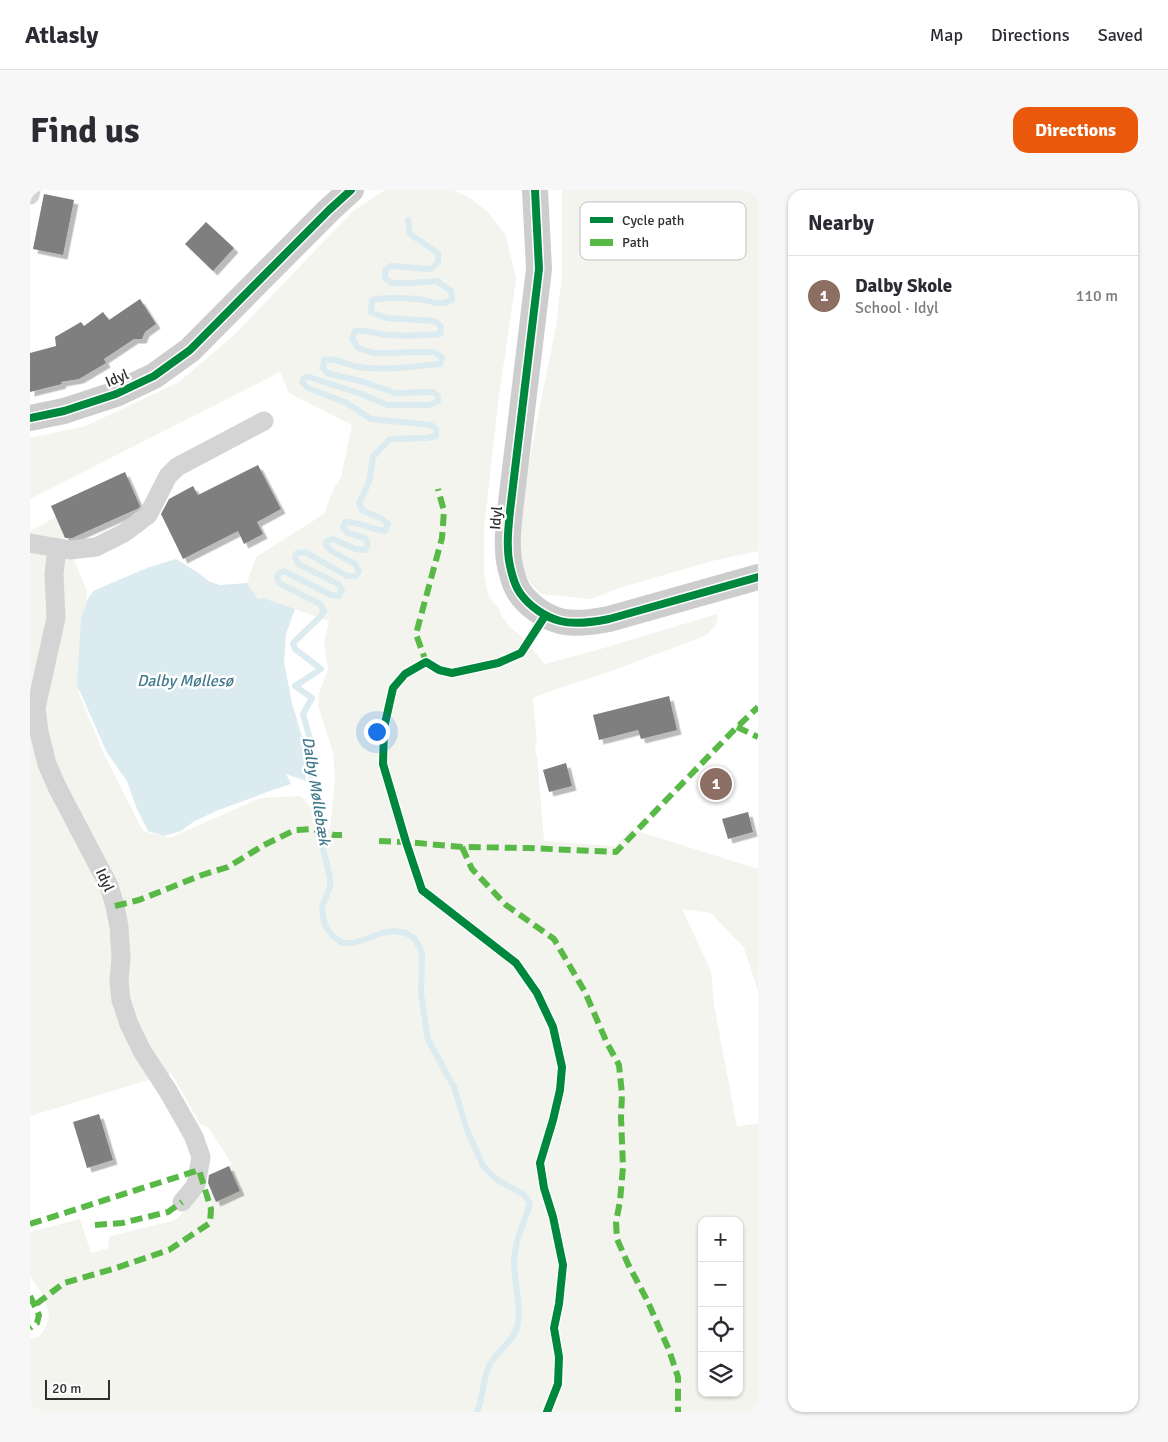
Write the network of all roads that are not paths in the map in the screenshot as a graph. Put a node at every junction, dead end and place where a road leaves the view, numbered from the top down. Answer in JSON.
{"nodes":[{"id":1,"x":31,"y":190,"type":"edge"},
{"id":2,"x":351,"y":190,"type":"edge"},
{"id":3,"x":535,"y":190,"type":"edge"},
{"id":4,"x":30,"y":195,"type":"edge"},
{"id":5,"x":30,"y":418,"type":"edge"},
{"id":6,"x":264,"y":421,"type":"dead end"},
{"id":7,"x":30,"y":543,"type":"edge"},
{"id":8,"x":57,"y":548,"type":"junction"},
{"id":9,"x":758,"y":577,"type":"edge"},
{"id":10,"x":182,"y":1202,"type":"dead end"}],
"edges":[{"from":1,"to":4,"type":"street"},
{"from":2,"to":5,"type":"street","name":"Idyl"},
{"from":3,"to":9,"type":"street","name":"Idyl"},
{"from":6,"to":8,"type":"street"},
{"from":7,"to":8,"type":"street"},
{"from":8,"to":10,"type":"street","name":"Idyl"}]}
